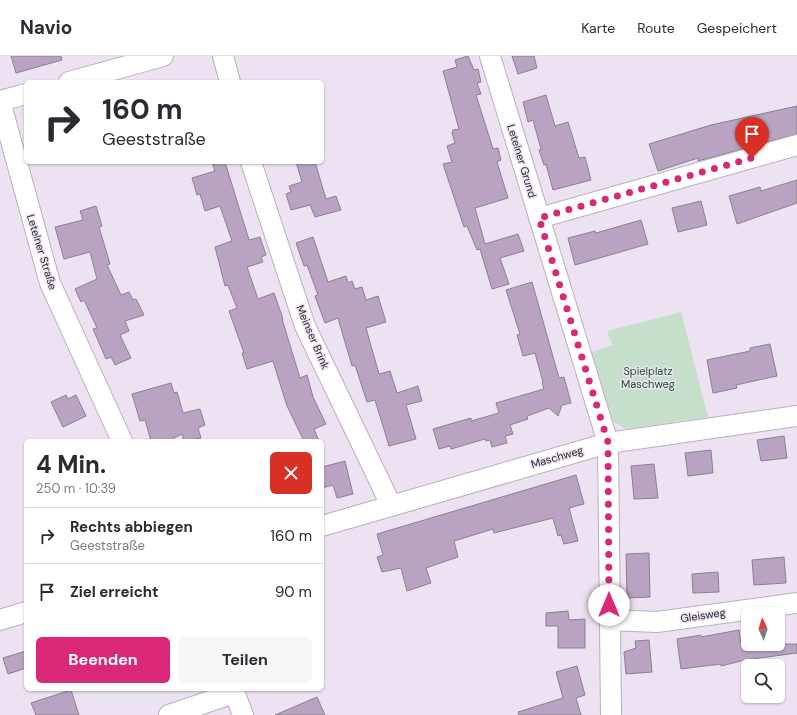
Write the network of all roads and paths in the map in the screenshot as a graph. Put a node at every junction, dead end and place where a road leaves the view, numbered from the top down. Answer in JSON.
{"nodes":[{"id":1,"x":163,"y":56,"type":"edge"},
{"id":2,"x":223,"y":56,"type":"edge"},
{"id":3,"x":490,"y":56,"type":"edge"},
{"id":4,"x":76,"y":80,"type":"edge"},
{"id":5,"x":229,"y":80,"type":"edge"},
{"id":6,"x":24,"y":95,"type":"edge"},
{"id":7,"x":0,"y":101,"type":"edge"},
{"id":8,"x":797,"y":145,"type":"edge"},
{"id":9,"x":252,"y":164,"type":"edge"},
{"id":10,"x":539,"y":218,"type":"junction"},
{"id":11,"x":797,"y":416,"type":"edge"},
{"id":12,"x":121,"y":439,"type":"edge"},
{"id":13,"x":608,"y":442,"type":"junction"},
{"id":14,"x":391,"y":505,"type":"junction"},
{"id":15,"x":324,"y":525,"type":"edge"},
{"id":16,"x":797,"y":603,"type":"edge"},
{"id":17,"x":24,"y":613,"type":"edge"},
{"id":18,"x":0,"y":620,"type":"edge"},
{"id":19,"x":609,"y":620,"type":"junction"},
{"id":20,"x":234,"y":691,"type":"edge"},
{"id":21,"x":169,"y":715,"type":"edge"},
{"id":22,"x":243,"y":715,"type":"edge"},
{"id":23,"x":611,"y":715,"type":"edge"}],
"edges":[{"from":1,"to":4,"type":"street"},
{"from":2,"to":5,"type":"street"},
{"from":3,"to":10,"type":"street","name":"Letelner Grund"},
{"from":6,"to":7,"type":"street"},
{"from":7,"to":12,"type":"street","name":"Letelner Straße"},
{"from":8,"to":10,"type":"street"},
{"from":9,"to":14,"type":"street","name":"Meinser Brink"},
{"from":10,"to":13,"type":"street","name":"Letelner Grund"},
{"from":11,"to":13,"type":"street","name":"Maschweg"},
{"from":13,"to":14,"type":"street","name":"Maschweg"},
{"from":13,"to":19,"type":"street","name":"Letelner Grund"},
{"from":14,"to":15,"type":"street","name":"Maschweg"},
{"from":16,"to":19,"type":"street","name":"Gleisweg"},
{"from":17,"to":18,"type":"street"},
{"from":19,"to":23,"type":"street","name":"Letelner Grund"},
{"from":20,"to":21,"type":"street"},
{"from":20,"to":22,"type":"street"}]}
